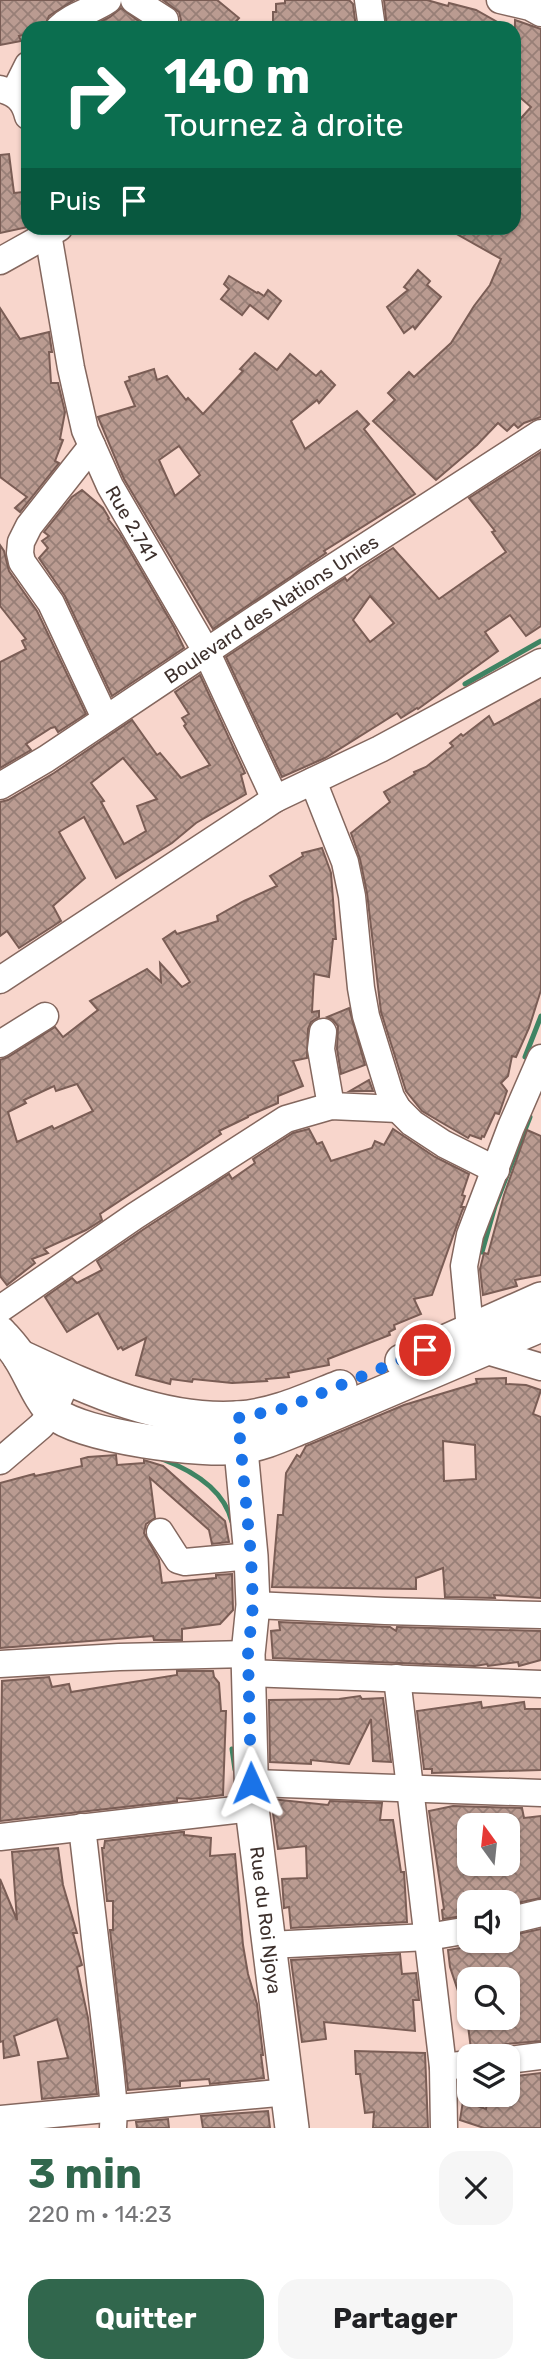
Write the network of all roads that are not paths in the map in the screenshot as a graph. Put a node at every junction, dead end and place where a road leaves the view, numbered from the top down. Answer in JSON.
{"nodes":[{"id":1,"x":108,"y":0,"type":"edge"},
{"id":2,"x":134,"y":0,"type":"edge"},
{"id":3,"x":368,"y":0,"type":"edge"},
{"id":4,"x":500,"y":0,"type":"edge"},
{"id":5,"x":541,"y":13,"type":"edge"},
{"id":6,"x":165,"y":20,"type":"dead end"},
{"id":7,"x":67,"y":21,"type":"edge"},
{"id":8,"x":371,"y":21,"type":"edge"},
{"id":9,"x":21,"y":74,"type":"edge"},
{"id":10,"x":7,"y":91,"type":"edge"},
{"id":11,"x":43,"y":235,"type":"edge"},
{"id":12,"x":52,"y":235,"type":"edge"},
{"id":13,"x":0,"y":261,"type":"edge"},
{"id":14,"x":541,"y":433,"type":"edge"},
{"id":15,"x":92,"y":446,"type":"junction"},
{"id":16,"x":206,"y":652,"type":"junction"},
{"id":17,"x":541,"y":662,"type":"edge"},
{"id":18,"x":105,"y":718,"type":"junction"},
{"id":19,"x":313,"y":781,"type":"junction"},
{"id":20,"x":0,"y":786,"type":"edge"},
{"id":21,"x":275,"y":799,"type":"junction"},
{"id":22,"x":0,"y":981,"type":"edge"},
{"id":23,"x":45,"y":1016,"type":"dead end"},
{"id":24,"x":323,"y":1032,"type":"dead end"},
{"id":25,"x":0,"y":1044,"type":"edge"},
{"id":26,"x":541,"y":1058,"type":"edge"},
{"id":27,"x":331,"y":1106,"type":"junction"},
{"id":28,"x":398,"y":1109,"type":"junction"},
{"id":29,"x":496,"y":1170,"type":"junction"},
{"id":30,"x":541,"y":1299,"type":"edge"},
{"id":31,"x":0,"y":1309,"type":"edge"},
{"id":32,"x":541,"y":1325,"type":"edge"},
{"id":33,"x":477,"y":1340,"type":"junction"},
{"id":34,"x":10,"y":1344,"type":"edge"},
{"id":35,"x":541,"y":1367,"type":"edge"},
{"id":36,"x":68,"y":1378,"type":"junction"},
{"id":37,"x":53,"y":1412,"type":"junction"},
{"id":38,"x":239,"y":1433,"type":"junction"},
{"id":39,"x":0,"y":1461,"type":"edge"},
{"id":40,"x":160,"y":1532,"type":"dead end"},
{"id":41,"x":251,"y":1556,"type":"junction"},
{"id":42,"x":253,"y":1605,"type":"junction"},
{"id":43,"x":541,"y":1615,"type":"edge"},
{"id":44,"x":0,"y":1664,"type":"edge"},
{"id":45,"x":248,"y":1664,"type":"junction"},
{"id":46,"x":397,"y":1678,"type":"junction"},
{"id":47,"x":541,"y":1684,"type":"edge"},
{"id":48,"x":408,"y":1788,"type":"junction"},
{"id":49,"x":541,"y":1793,"type":"edge"},
{"id":50,"x":251,"y":1796,"type":"junction"},
{"id":51,"x":82,"y":1827,"type":"junction"},
{"id":52,"x":0,"y":1837,"type":"edge"},
{"id":53,"x":541,"y":1913,"type":"edge"},
{"id":54,"x":520,"y":1918,"type":"edge"},
{"id":55,"x":457,"y":1932,"type":"edge"},
{"id":56,"x":428,"y":1937,"type":"junction"},
{"id":57,"x":269,"y":1945,"type":"junction"},
{"id":58,"x":541,"y":2056,"type":"edge"},
{"id":59,"x":520,"y":2059,"type":"edge"},
{"id":60,"x":456,"y":2066,"type":"edge"},
{"id":61,"x":288,"y":2092,"type":"junction"},
{"id":62,"x":114,"y":2118,"type":"edge"},
{"id":63,"x":0,"y":2119,"type":"edge"},
{"id":64,"x":292,"y":2128,"type":"edge"},
{"id":65,"x":444,"y":2128,"type":"edge"}],
"edges":[{"from":1,"to":7,"type":"street"},
{"from":2,"to":6,"type":"street"},
{"from":3,"to":8,"type":"street"},
{"from":4,"to":5,"type":"street"},
{"from":9,"to":10,"type":"street"},
{"from":11,"to":13,"type":"street"},
{"from":12,"to":15,"type":"street","name":"Rue 2.741"},
{"from":14,"to":16,"type":"street","name":"Boulevard des Nations Unies"},
{"from":15,"to":16,"type":"street","name":"Rue 2.741"},
{"from":15,"to":18,"type":"street"},
{"from":16,"to":18,"type":"street","name":"Boulevard des Nations Unies"},
{"from":16,"to":21,"type":"street","name":"Rue 2.741"},
{"from":17,"to":19,"type":"street"},
{"from":18,"to":20,"type":"street","name":"Boulevard des Nations Unies"},
{"from":19,"to":21,"type":"street"},
{"from":19,"to":28,"type":"street"},
{"from":21,"to":22,"type":"street"},
{"from":23,"to":25,"type":"street"},
{"from":24,"to":27,"type":"street"},
{"from":26,"to":29,"type":"street"},
{"from":27,"to":28,"type":"street"},
{"from":27,"to":31,"type":"street"},
{"from":28,"to":29,"type":"street"},
{"from":29,"to":33,"type":"street"},
{"from":30,"to":33,"type":"main road"},
{"from":32,"to":33,"type":"main road"},
{"from":33,"to":35,"type":"street"},
{"from":33,"to":38,"type":"main road"},
{"from":34,"to":36,"type":"main road"},
{"from":34,"to":37,"type":"main road"},
{"from":36,"to":37,"type":"street"},
{"from":36,"to":38,"type":"main road"},
{"from":37,"to":38,"type":"main road"},
{"from":37,"to":39,"type":"street"},
{"from":38,"to":41,"type":"main road","name":"Rue du Roi Njoya"},
{"from":40,"to":41,"type":"street"},
{"from":41,"to":42,"type":"main road","name":"Rue du Roi Njoya"},
{"from":42,"to":43,"type":"street"},
{"from":42,"to":45,"type":"main road","name":"Rue du Roi Njoya"},
{"from":44,"to":45,"type":"street"},
{"from":45,"to":46,"type":"street"},
{"from":45,"to":50,"type":"main road","name":"Rue du Roi Njoya"},
{"from":46,"to":47,"type":"street"},
{"from":46,"to":48,"type":"street"},
{"from":48,"to":49,"type":"street"},
{"from":48,"to":50,"type":"street"},
{"from":48,"to":56,"type":"street"},
{"from":50,"to":51,"type":"street"},
{"from":50,"to":57,"type":"main road","name":"Rue du Roi Njoya"},
{"from":51,"to":52,"type":"street"},
{"from":51,"to":62,"type":"street"},
{"from":53,"to":54,"type":"street"},
{"from":55,"to":56,"type":"street"},
{"from":56,"to":57,"type":"street"},
{"from":56,"to":60,"type":"street"},
{"from":57,"to":61,"type":"main road","name":"Rue du Roi Njoya"},
{"from":58,"to":59,"type":"street"},
{"from":60,"to":65,"type":"street"},
{"from":61,"to":62,"type":"street"},
{"from":61,"to":64,"type":"main road","name":"Rue du Roi Njoya"},
{"from":62,"to":63,"type":"street"}]}
